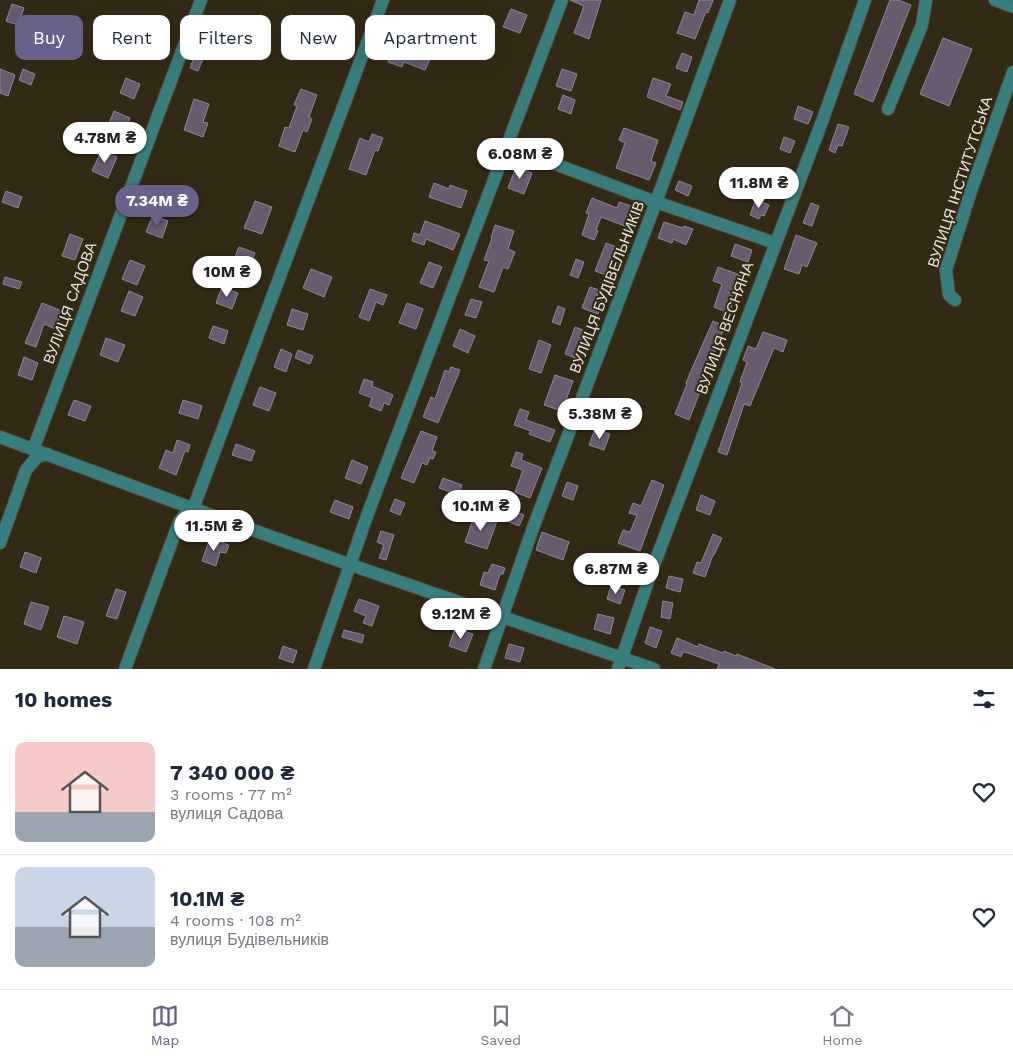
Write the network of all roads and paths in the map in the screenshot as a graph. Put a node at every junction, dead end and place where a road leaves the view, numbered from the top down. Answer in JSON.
{"nodes":[{"id":1,"x":201,"y":0,"type":"edge"},
{"id":2,"x":383,"y":0,"type":"edge"},
{"id":3,"x":562,"y":0,"type":"edge"},
{"id":4,"x":730,"y":0,"type":"edge"},
{"id":5,"x":865,"y":0,"type":"edge"},
{"id":6,"x":926,"y":0,"type":"edge"},
{"id":7,"x":995,"y":0,"type":"edge"},
{"id":8,"x":1013,"y":7,"type":"edge"},
{"id":9,"x":1013,"y":72,"type":"edge"},
{"id":10,"x":888,"y":108,"type":"dead end"},
{"id":11,"x":507,"y":146,"type":"junction"},
{"id":12,"x":656,"y":202,"type":"junction"},
{"id":13,"x":774,"y":243,"type":"junction"},
{"id":14,"x":955,"y":300,"type":"dead end"},
{"id":15,"x":0,"y":437,"type":"edge"},
{"id":16,"x":33,"y":450,"type":"junction"},
{"id":17,"x":47,"y":454,"type":"junction"},
{"id":18,"x":193,"y":508,"type":"junction"},
{"id":19,"x":0,"y":543,"type":"edge"},
{"id":20,"x":351,"y":565,"type":"junction"},
{"id":21,"x":503,"y":617,"type":"junction"},
{"id":22,"x":620,"y":663,"type":"edge"},
{"id":23,"x":125,"y":669,"type":"edge"},
{"id":24,"x":314,"y":669,"type":"edge"},
{"id":25,"x":484,"y":669,"type":"edge"},
{"id":26,"x":654,"y":669,"type":"edge"}],
"edges":[{"from":1,"to":16,"type":"street","name":"ВУЛИЦЯ САДОВА"},
{"from":2,"to":18,"type":"street"},
{"from":3,"to":11,"type":"street"},
{"from":4,"to":12,"type":"street","name":"ВУЛИЦЯ БУДІВЕЛЬНИКІВ"},
{"from":5,"to":13,"type":"street","name":"ВУЛИЦЯ ВЕСНЯНА"},
{"from":6,"to":10,"type":"street"},
{"from":7,"to":8,"type":"street"},
{"from":9,"to":14,"type":"street","name":"ВУЛИЦЯ ІНСТИТУТСЬКА"},
{"from":11,"to":12,"type":"street"},
{"from":11,"to":20,"type":"street"},
{"from":12,"to":13,"type":"street"},
{"from":12,"to":21,"type":"street","name":"ВУЛИЦЯ БУДІВЕЛЬНИКІВ"},
{"from":13,"to":22,"type":"street","name":"ВУЛИЦЯ ВЕСНЯНА"},
{"from":15,"to":16,"type":"street"},
{"from":16,"to":17,"type":"street"},
{"from":17,"to":18,"type":"street"},
{"from":17,"to":19,"type":"street"},
{"from":18,"to":20,"type":"street"},
{"from":18,"to":23,"type":"street"},
{"from":20,"to":21,"type":"street"},
{"from":20,"to":24,"type":"street"},
{"from":21,"to":22,"type":"street"},
{"from":21,"to":25,"type":"street","name":"ВУЛИЦЯ БУДІВЕЛЬНИКІВ"},
{"from":22,"to":26,"type":"street"}]}
